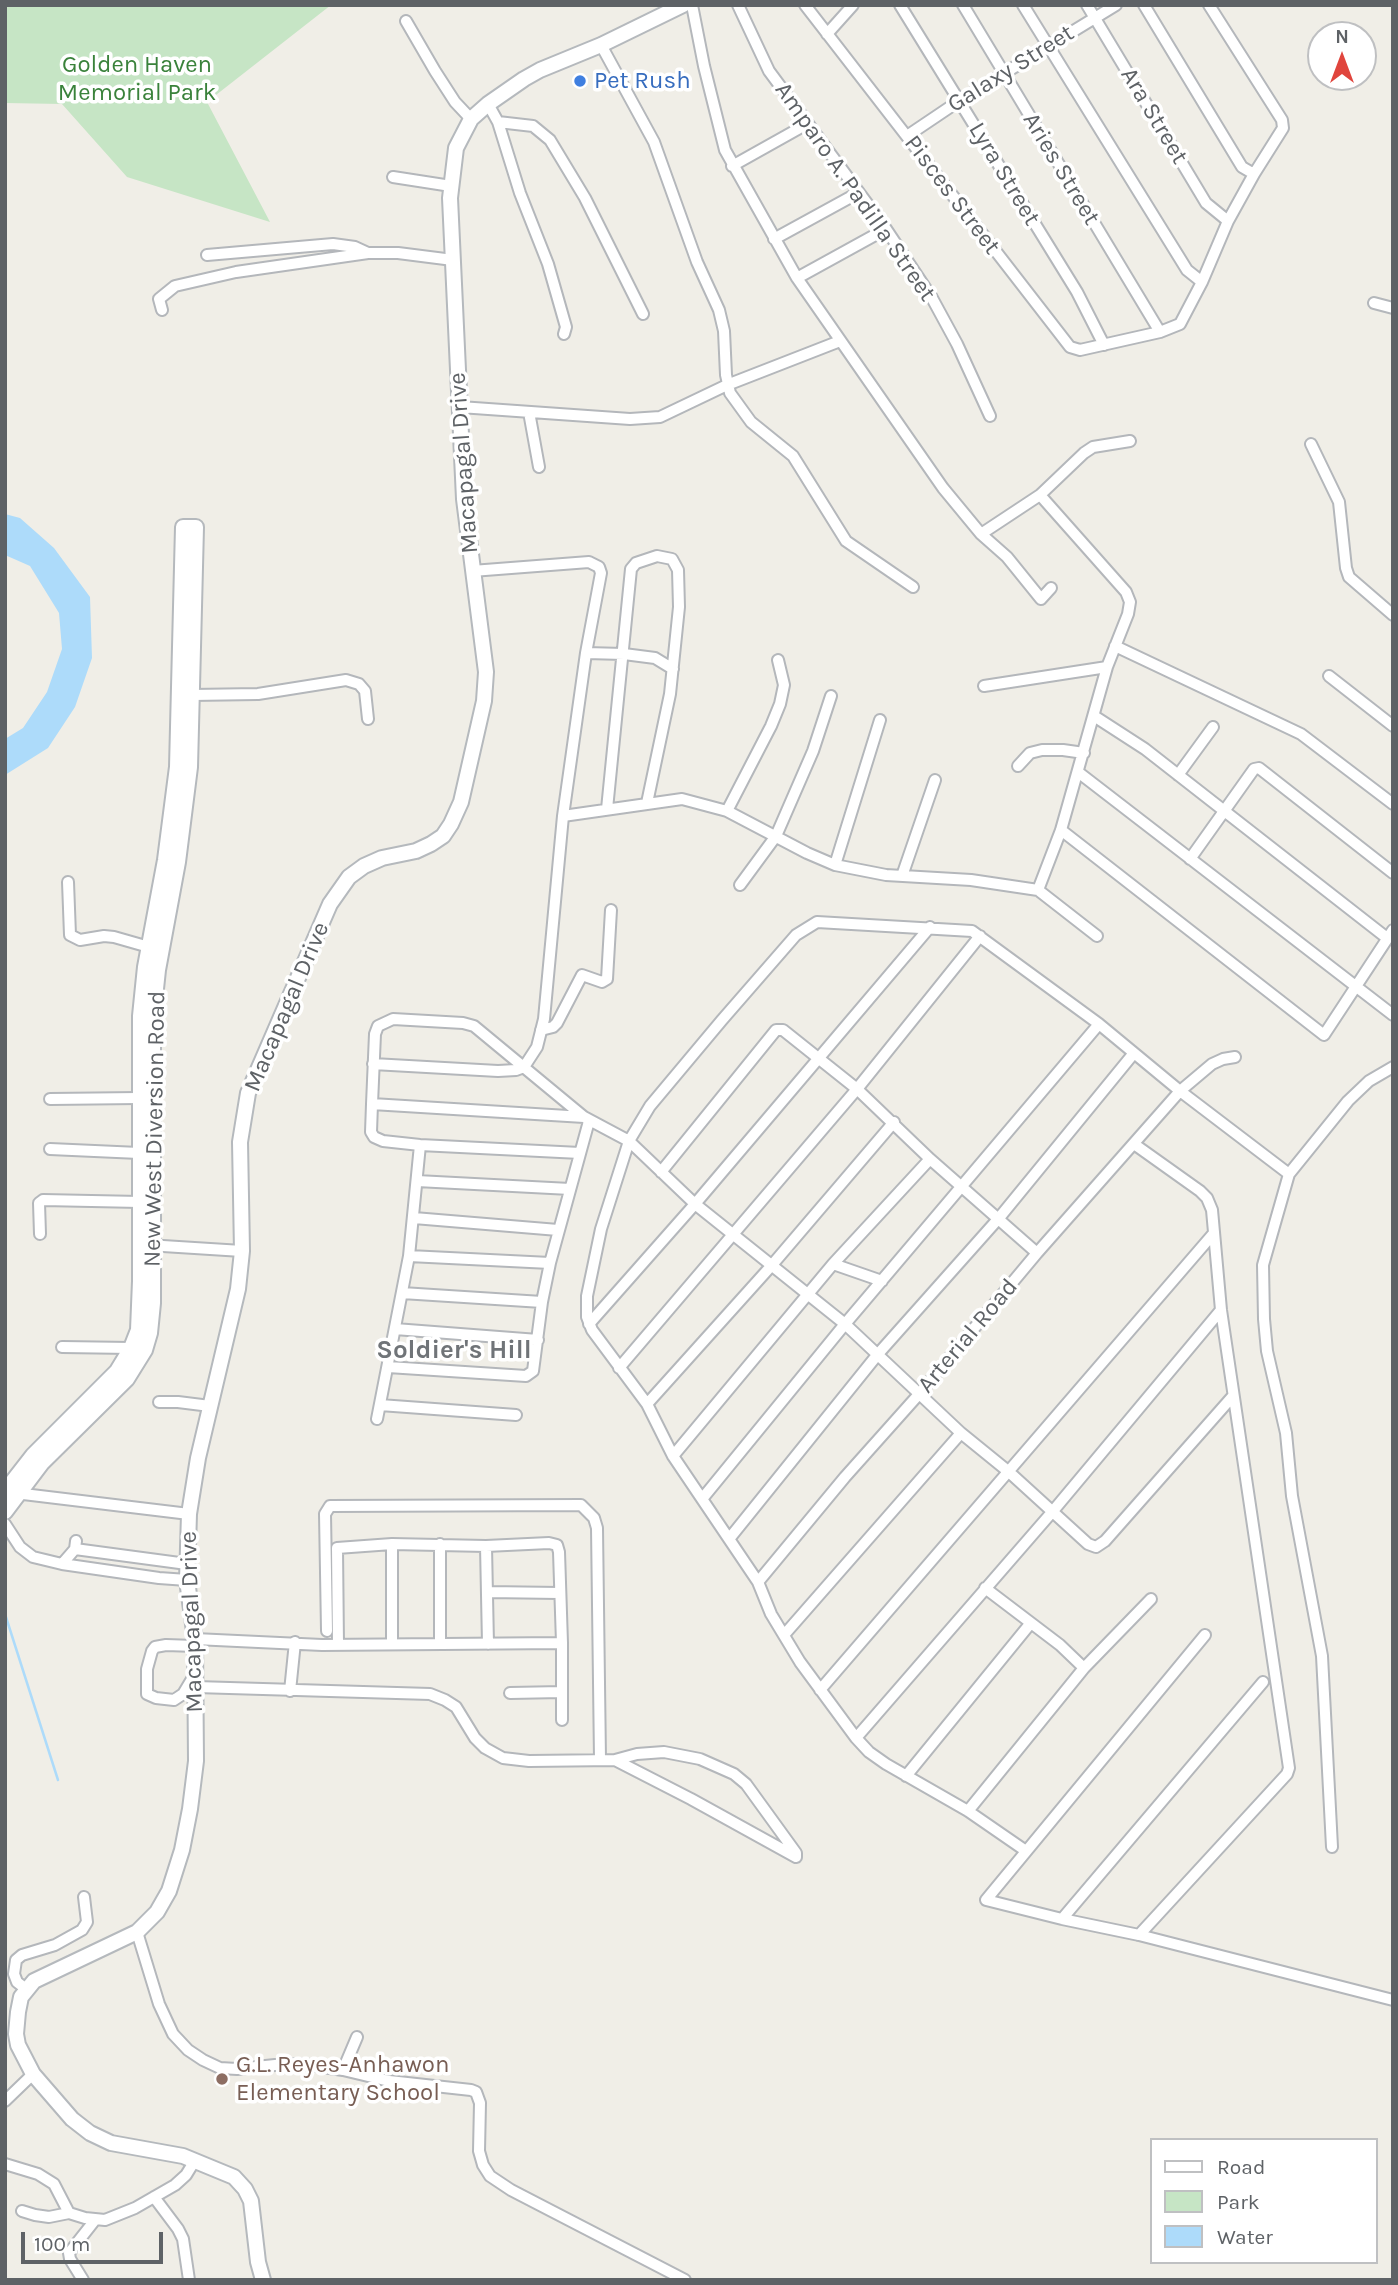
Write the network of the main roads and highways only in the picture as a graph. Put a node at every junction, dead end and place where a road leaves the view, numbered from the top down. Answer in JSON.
{"nodes":[{"id":1,"x":683,"y":5,"type":"edge"},
{"id":2,"x":147,"y":1245,"type":"junction"},
{"id":3,"x":9,"y":1491,"type":"edge"},
{"id":4,"x":5,"y":1512,"type":"edge"},
{"id":5,"x":263,"y":2280,"type":"edge"}],
"edges":[{"from":1,"to":5,"type":"main road","name":"Macapagal Drive"},
{"from":2,"to":2,"type":"main road","name":"New West Diversion Road"},
{"from":2,"to":3,"type":"main road","name":"New West Diversion Road"},
{"from":2,"to":3,"type":"main road","name":"New West Diversion Road"},
{"from":3,"to":4,"type":"main road","name":"New West Diversion Road"}]}
